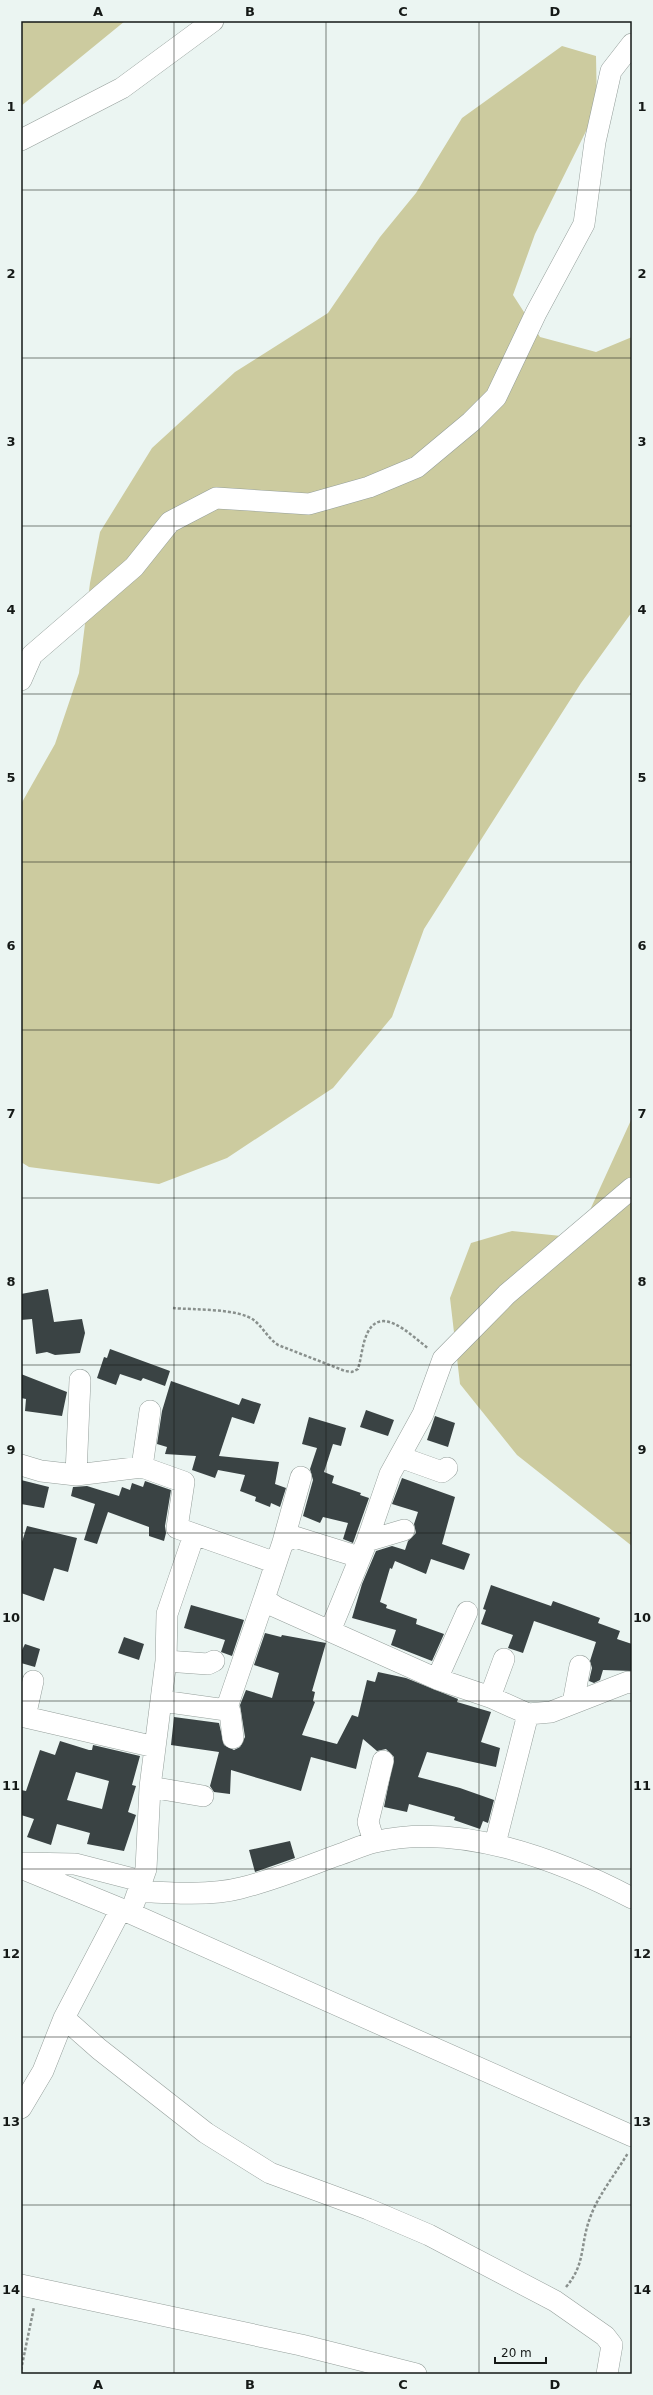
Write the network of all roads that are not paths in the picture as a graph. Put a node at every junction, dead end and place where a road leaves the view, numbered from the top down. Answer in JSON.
{"nodes":[{"id":1,"x":213,"y":21,"type":"edge"},
{"id":2,"x":632,"y":44,"type":"edge"},
{"id":3,"x":21,"y":140,"type":"edge"},
{"id":4,"x":21,"y":680,"type":"edge"},
{"id":5,"x":632,"y":1188,"type":"edge"},
{"id":6,"x":80,"y":1380,"type":"dead end"},
{"id":7,"x":150,"y":1411,"type":"dead end"},
{"id":8,"x":400,"y":1457,"type":"junction"},
{"id":9,"x":21,"y":1465,"type":"edge"},
{"id":10,"x":142,"y":1467,"type":"junction"},
{"id":11,"x":447,"y":1468,"type":"dead end"},
{"id":12,"x":76,"y":1475,"type":"junction"},
{"id":13,"x":301,"y":1477,"type":"dead end"},
{"id":14,"x":404,"y":1530,"type":"dead end"},
{"id":15,"x":194,"y":1535,"type":"junction"},
{"id":16,"x":283,"y":1542,"type":"junction"},
{"id":17,"x":363,"y":1549,"type":"junction"},
{"id":18,"x":276,"y":1563,"type":"junction"},
{"id":19,"x":264,"y":1599,"type":"junction"},
{"id":20,"x":467,"y":1612,"type":"dead end"},
{"id":21,"x":330,"y":1631,"type":"junction"},
{"id":22,"x":504,"y":1660,"type":"dead end"},
{"id":23,"x":166,"y":1661,"type":"junction"},
{"id":24,"x":214,"y":1661,"type":"dead end"},
{"id":25,"x":580,"y":1666,"type":"dead end"},
{"id":26,"x":437,"y":1679,"type":"junction"},
{"id":27,"x":34,"y":1681,"type":"dead end"},
{"id":28,"x":632,"y":1683,"type":"edge"},
{"id":29,"x":490,"y":1697,"type":"junction"},
{"id":30,"x":162,"y":1701,"type":"junction"},
{"id":31,"x":573,"y":1703,"type":"junction"},
{"id":32,"x":228,"y":1706,"type":"junction"},
{"id":33,"x":528,"y":1714,"type":"junction"},
{"id":34,"x":23,"y":1717,"type":"edge"},
{"id":35,"x":233,"y":1738,"type":"dead end"},
{"id":36,"x":155,"y":1747,"type":"junction"},
{"id":37,"x":384,"y":1761,"type":"dead end"},
{"id":38,"x":150,"y":1787,"type":"junction"},
{"id":39,"x":203,"y":1796,"type":"dead end"},
{"id":40,"x":374,"y":1842,"type":"junction"},
{"id":41,"x":495,"y":1844,"type":"junction"},
{"id":42,"x":21,"y":1864,"type":"edge"},
{"id":43,"x":21,"y":1868,"type":"edge"},
{"id":44,"x":140,"y":1886,"type":"junction"},
{"id":45,"x":630,"y":1891,"type":"edge"},
{"id":46,"x":126,"y":1911,"type":"junction"},
{"id":47,"x":64,"y":2018,"type":"junction"},
{"id":48,"x":21,"y":2108,"type":"edge"},
{"id":49,"x":632,"y":2136,"type":"edge"},
{"id":50,"x":29,"y":2287,"type":"edge"},
{"id":51,"x":604,"y":2372,"type":"edge"},
{"id":52,"x":416,"y":2374,"type":"edge"}],
"edges":[{"from":1,"to":3,"type":"street"},
{"from":2,"to":4,"type":"street"},
{"from":5,"to":8,"type":"street"},
{"from":6,"to":12,"type":"street"},
{"from":7,"to":10,"type":"street"},
{"from":8,"to":11,"type":"street"},
{"from":8,"to":17,"type":"street"},
{"from":9,"to":12,"type":"street"},
{"from":10,"to":12,"type":"street"},
{"from":10,"to":15,"type":"street"},
{"from":13,"to":16,"type":"street"},
{"from":14,"to":17,"type":"street"},
{"from":15,"to":18,"type":"street"},
{"from":15,"to":23,"type":"street"},
{"from":16,"to":17,"type":"street"},
{"from":16,"to":18,"type":"street"},
{"from":17,"to":21,"type":"street"},
{"from":18,"to":19,"type":"street"},
{"from":19,"to":21,"type":"street"},
{"from":19,"to":32,"type":"street"},
{"from":20,"to":26,"type":"street"},
{"from":21,"to":26,"type":"street"},
{"from":22,"to":29,"type":"street"},
{"from":23,"to":24,"type":"street"},
{"from":23,"to":30,"type":"street"},
{"from":25,"to":31,"type":"street"},
{"from":26,"to":29,"type":"street"},
{"from":27,"to":34,"type":"street"},
{"from":28,"to":31,"type":"street"},
{"from":29,"to":33,"type":"street"},
{"from":30,"to":32,"type":"street"},
{"from":30,"to":36,"type":"street"},
{"from":31,"to":33,"type":"street"},
{"from":32,"to":35,"type":"street"},
{"from":33,"to":41,"type":"street"},
{"from":34,"to":36,"type":"street"},
{"from":36,"to":38,"type":"street"},
{"from":37,"to":40,"type":"street"},
{"from":38,"to":39,"type":"street"},
{"from":38,"to":44,"type":"street"},
{"from":40,"to":41,"type":"street"},
{"from":40,"to":44,"type":"street"},
{"from":41,"to":45,"type":"street"},
{"from":42,"to":44,"type":"street"},
{"from":43,"to":46,"type":"street"},
{"from":44,"to":46,"type":"street"},
{"from":46,"to":47,"type":"street"},
{"from":46,"to":49,"type":"street"},
{"from":47,"to":48,"type":"street"},
{"from":47,"to":51,"type":"street"},
{"from":50,"to":52,"type":"street"}]}
